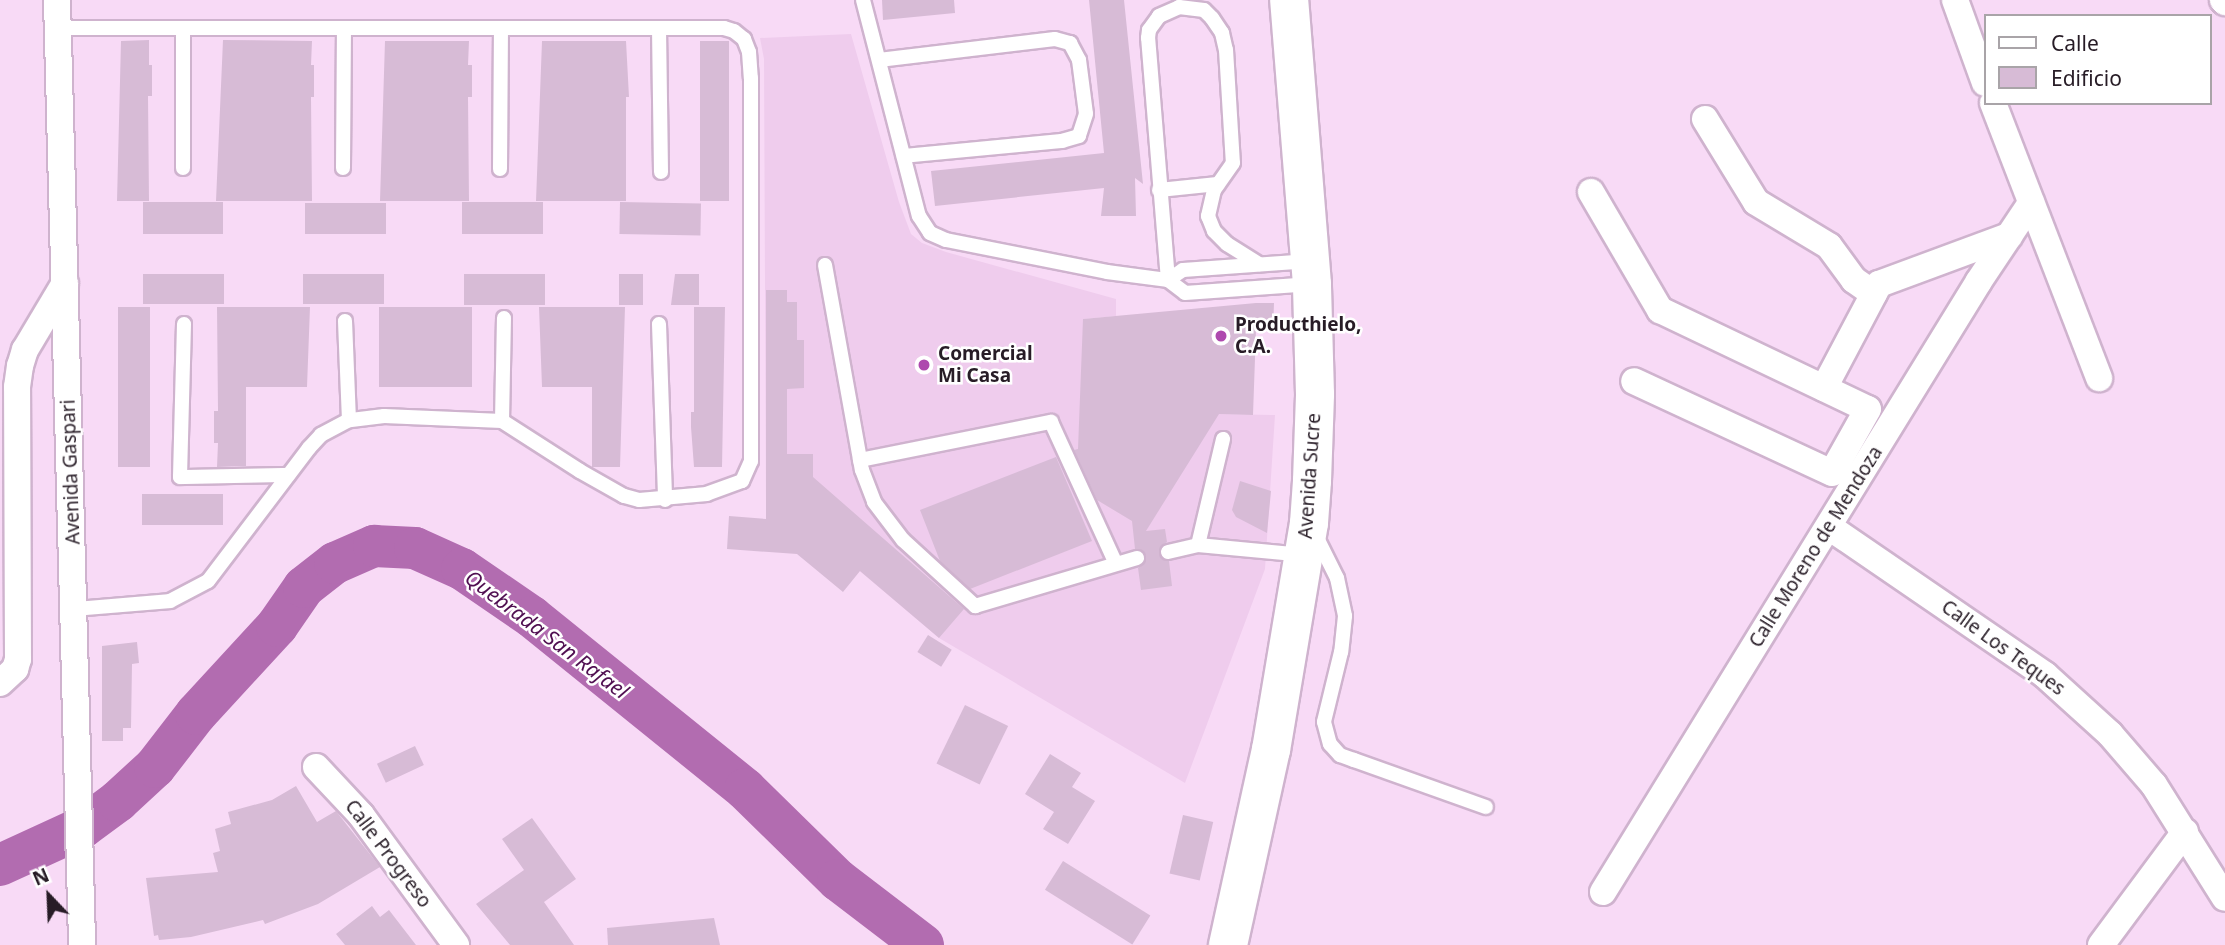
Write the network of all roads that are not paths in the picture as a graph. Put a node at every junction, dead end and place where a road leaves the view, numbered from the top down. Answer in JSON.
{"nodes":[{"id":1,"x":57,"y":0,"type":"edge"},
{"id":2,"x":863,"y":0,"type":"edge"},
{"id":3,"x":1289,"y":0,"type":"edge"},
{"id":4,"x":1955,"y":0,"type":"edge"},
{"id":5,"x":58,"y":28,"type":"junction"},
{"id":6,"x":183,"y":28,"type":"junction"},
{"id":7,"x":659,"y":28,"type":"junction"},
{"id":8,"x":344,"y":29,"type":"junction"},
{"id":9,"x":501,"y":29,"type":"junction"},
{"id":10,"x":879,"y":60,"type":"junction"},
{"id":11,"x":1983,"y":77,"type":"edge"},
{"id":12,"x":1994,"y":105,"type":"edge"},
{"id":13,"x":1704,"y":119,"type":"dead end"},
{"id":14,"x":904,"y":156,"type":"junction"},
{"id":15,"x":183,"y":168,"type":"dead end"},
{"id":16,"x":343,"y":168,"type":"dead end"},
{"id":17,"x":500,"y":169,"type":"dead end"},
{"id":18,"x":661,"y":172,"type":"dead end"},
{"id":19,"x":1218,"y":184,"type":"junction"},
{"id":20,"x":1159,"y":190,"type":"junction"},
{"id":21,"x":1591,"y":192,"type":"dead end"},
{"id":22,"x":2031,"y":203,"type":"junction"},
{"id":23,"x":2009,"y":236,"type":"junction"},
{"id":24,"x":1259,"y":264,"type":"junction"},
{"id":25,"x":825,"y":265,"type":"dead end"},
{"id":26,"x":1311,"y":272,"type":"junction"},
{"id":27,"x":1168,"y":280,"type":"junction"},
{"id":28,"x":65,"y":283,"type":"junction"},
{"id":29,"x":1874,"y":294,"type":"junction"},
{"id":30,"x":504,"y":318,"type":"dead end"},
{"id":31,"x":345,"y":321,"type":"dead end"},
{"id":32,"x":184,"y":324,"type":"dead end"},
{"id":33,"x":659,"y":324,"type":"dead end"},
{"id":34,"x":2099,"y":378,"type":"dead end"},
{"id":35,"x":1634,"y":380,"type":"dead end"},
{"id":36,"x":1824,"y":388,"type":"junction"},
{"id":37,"x":349,"y":420,"type":"junction"},
{"id":38,"x":502,"y":421,"type":"junction"},
{"id":39,"x":1223,"y":439,"type":"dead end"},
{"id":40,"x":860,"y":460,"type":"junction"},
{"id":41,"x":288,"y":475,"type":"junction"},
{"id":42,"x":665,"y":500,"type":"junction"},
{"id":43,"x":1829,"y":527,"type":"junction"},
{"id":44,"x":1307,"y":539,"type":"junction"},
{"id":45,"x":1198,"y":545,"type":"junction"},
{"id":46,"x":1168,"y":552,"type":"dead end"},
{"id":47,"x":1137,"y":558,"type":"dead end"},
{"id":48,"x":1115,"y":562,"type":"junction"},
{"id":49,"x":74,"y":608,"type":"junction"},
{"id":50,"x":0,"y":683,"type":"edge"},
{"id":51,"x":316,"y":767,"type":"dead end"},
{"id":52,"x":1486,"y":807,"type":"dead end"},
{"id":53,"x":2185,"y":832,"type":"junction"},
{"id":54,"x":1603,"y":892,"type":"dead end"},
{"id":55,"x":2225,"y":898,"type":"edge"},
{"id":56,"x":82,"y":945,"type":"edge"},
{"id":57,"x":456,"y":945,"type":"edge"},
{"id":58,"x":1228,"y":945,"type":"edge"},
{"id":59,"x":2101,"y":945,"type":"edge"}],
"edges":[{"from":1,"to":5,"type":"street","name":"Avenida Gaspari"},
{"from":2,"to":10,"type":"lane"},
{"from":3,"to":26,"type":"street","name":"Avenida Sucre"},
{"from":4,"to":11,"type":"street"},
{"from":5,"to":6,"type":"lane"},
{"from":5,"to":28,"type":"street","name":"Avenida Gaspari"},
{"from":6,"to":8,"type":"lane"},
{"from":6,"to":15,"type":"lane"},
{"from":7,"to":9,"type":"lane"},
{"from":7,"to":18,"type":"lane"},
{"from":7,"to":42,"type":"lane"},
{"from":8,"to":9,"type":"lane"},
{"from":8,"to":16,"type":"lane"},
{"from":9,"to":17,"type":"lane"},
{"from":10,"to":14,"type":"lane"},
{"from":10,"to":14,"type":"lane"},
{"from":12,"to":22,"type":"street"},
{"from":13,"to":29,"type":"street"},
{"from":14,"to":27,"type":"lane"},
{"from":19,"to":20,"type":"lane"},
{"from":19,"to":20,"type":"lane"},
{"from":19,"to":24,"type":"lane"},
{"from":20,"to":27,"type":"lane"},
{"from":21,"to":36,"type":"street"},
{"from":22,"to":23,"type":"street","name":"Calle Moreno de Mendoza"},
{"from":22,"to":34,"type":"street"},
{"from":23,"to":29,"type":"street"},
{"from":23,"to":43,"type":"street","name":"Calle Moreno de Mendoza"},
{"from":24,"to":26,"type":"lane"},
{"from":24,"to":27,"type":"lane"},
{"from":25,"to":40,"type":"lane"},
{"from":26,"to":27,"type":"lane"},
{"from":26,"to":44,"type":"street","name":"Avenida Sucre"},
{"from":28,"to":49,"type":"street","name":"Avenida Gaspari"},
{"from":28,"to":50,"type":"street"},
{"from":29,"to":36,"type":"street"},
{"from":30,"to":38,"type":"lane"},
{"from":31,"to":37,"type":"lane"},
{"from":32,"to":41,"type":"lane"},
{"from":33,"to":42,"type":"lane"},
{"from":35,"to":36,"type":"street"},
{"from":37,"to":38,"type":"lane"},
{"from":37,"to":41,"type":"lane"},
{"from":38,"to":42,"type":"lane"},
{"from":39,"to":45,"type":"lane"},
{"from":40,"to":48,"type":"lane"},
{"from":40,"to":48,"type":"lane"},
{"from":41,"to":49,"type":"lane"},
{"from":43,"to":53,"type":"street","name":"Calle Los Teques"},
{"from":43,"to":54,"type":"street","name":"Calle Moreno de Mendoza"},
{"from":44,"to":45,"type":"lane"},
{"from":44,"to":52,"type":"lane"},
{"from":44,"to":58,"type":"street","name":"Avenida Sucre"},
{"from":45,"to":46,"type":"lane"},
{"from":47,"to":48,"type":"lane"},
{"from":49,"to":56,"type":"street","name":"Avenida Gaspari"},
{"from":51,"to":57,"type":"street","name":"Calle Progreso"},
{"from":53,"to":55,"type":"street","name":"Calle Los Teques"},
{"from":53,"to":59,"type":"street"}]}
